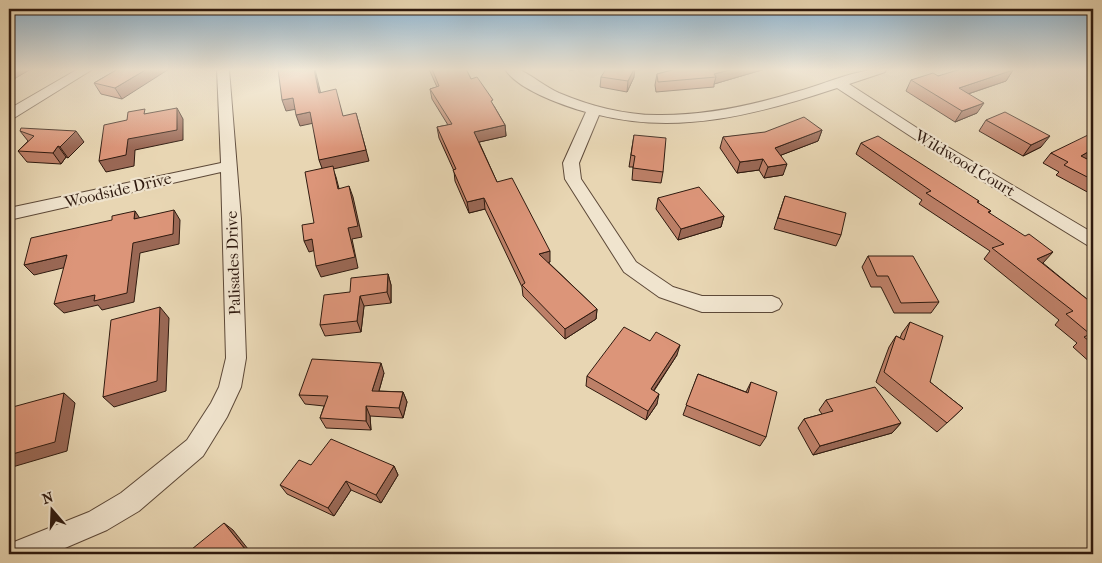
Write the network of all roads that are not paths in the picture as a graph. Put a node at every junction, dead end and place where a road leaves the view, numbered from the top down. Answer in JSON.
{"nodes":[{"id":1,"x":41,"y":95,"type":"edge"},
{"id":2,"x":224,"y":95,"type":"edge"},
{"id":3,"x":553,"y":95,"type":"edge"},
{"id":4,"x":797,"y":95,"type":"edge"},
{"id":5,"x":858,"y":95,"type":"edge"},
{"id":6,"x":594,"y":110,"type":"junction"},
{"id":7,"x":9,"y":114,"type":"edge"},
{"id":8,"x":228,"y":166,"type":"junction"},
{"id":9,"x":9,"y":214,"type":"edge"},
{"id":10,"x":1093,"y":241,"type":"edge"},
{"id":11,"x":772,"y":304,"type":"dead end"},
{"id":12,"x":15,"y":554,"type":"edge"}],
"edges":[{"from":1,"to":7,"type":"street"},
{"from":2,"to":8,"type":"street","name":"Palisades Drive"},
{"from":3,"to":6,"type":"street"},
{"from":4,"to":6,"type":"street"},
{"from":5,"to":10,"type":"street","name":"Wildwood Court"},
{"from":6,"to":11,"type":"street"},
{"from":8,"to":9,"type":"street","name":"Woodside Drive"},
{"from":8,"to":12,"type":"street","name":"Palisades Drive"}]}
